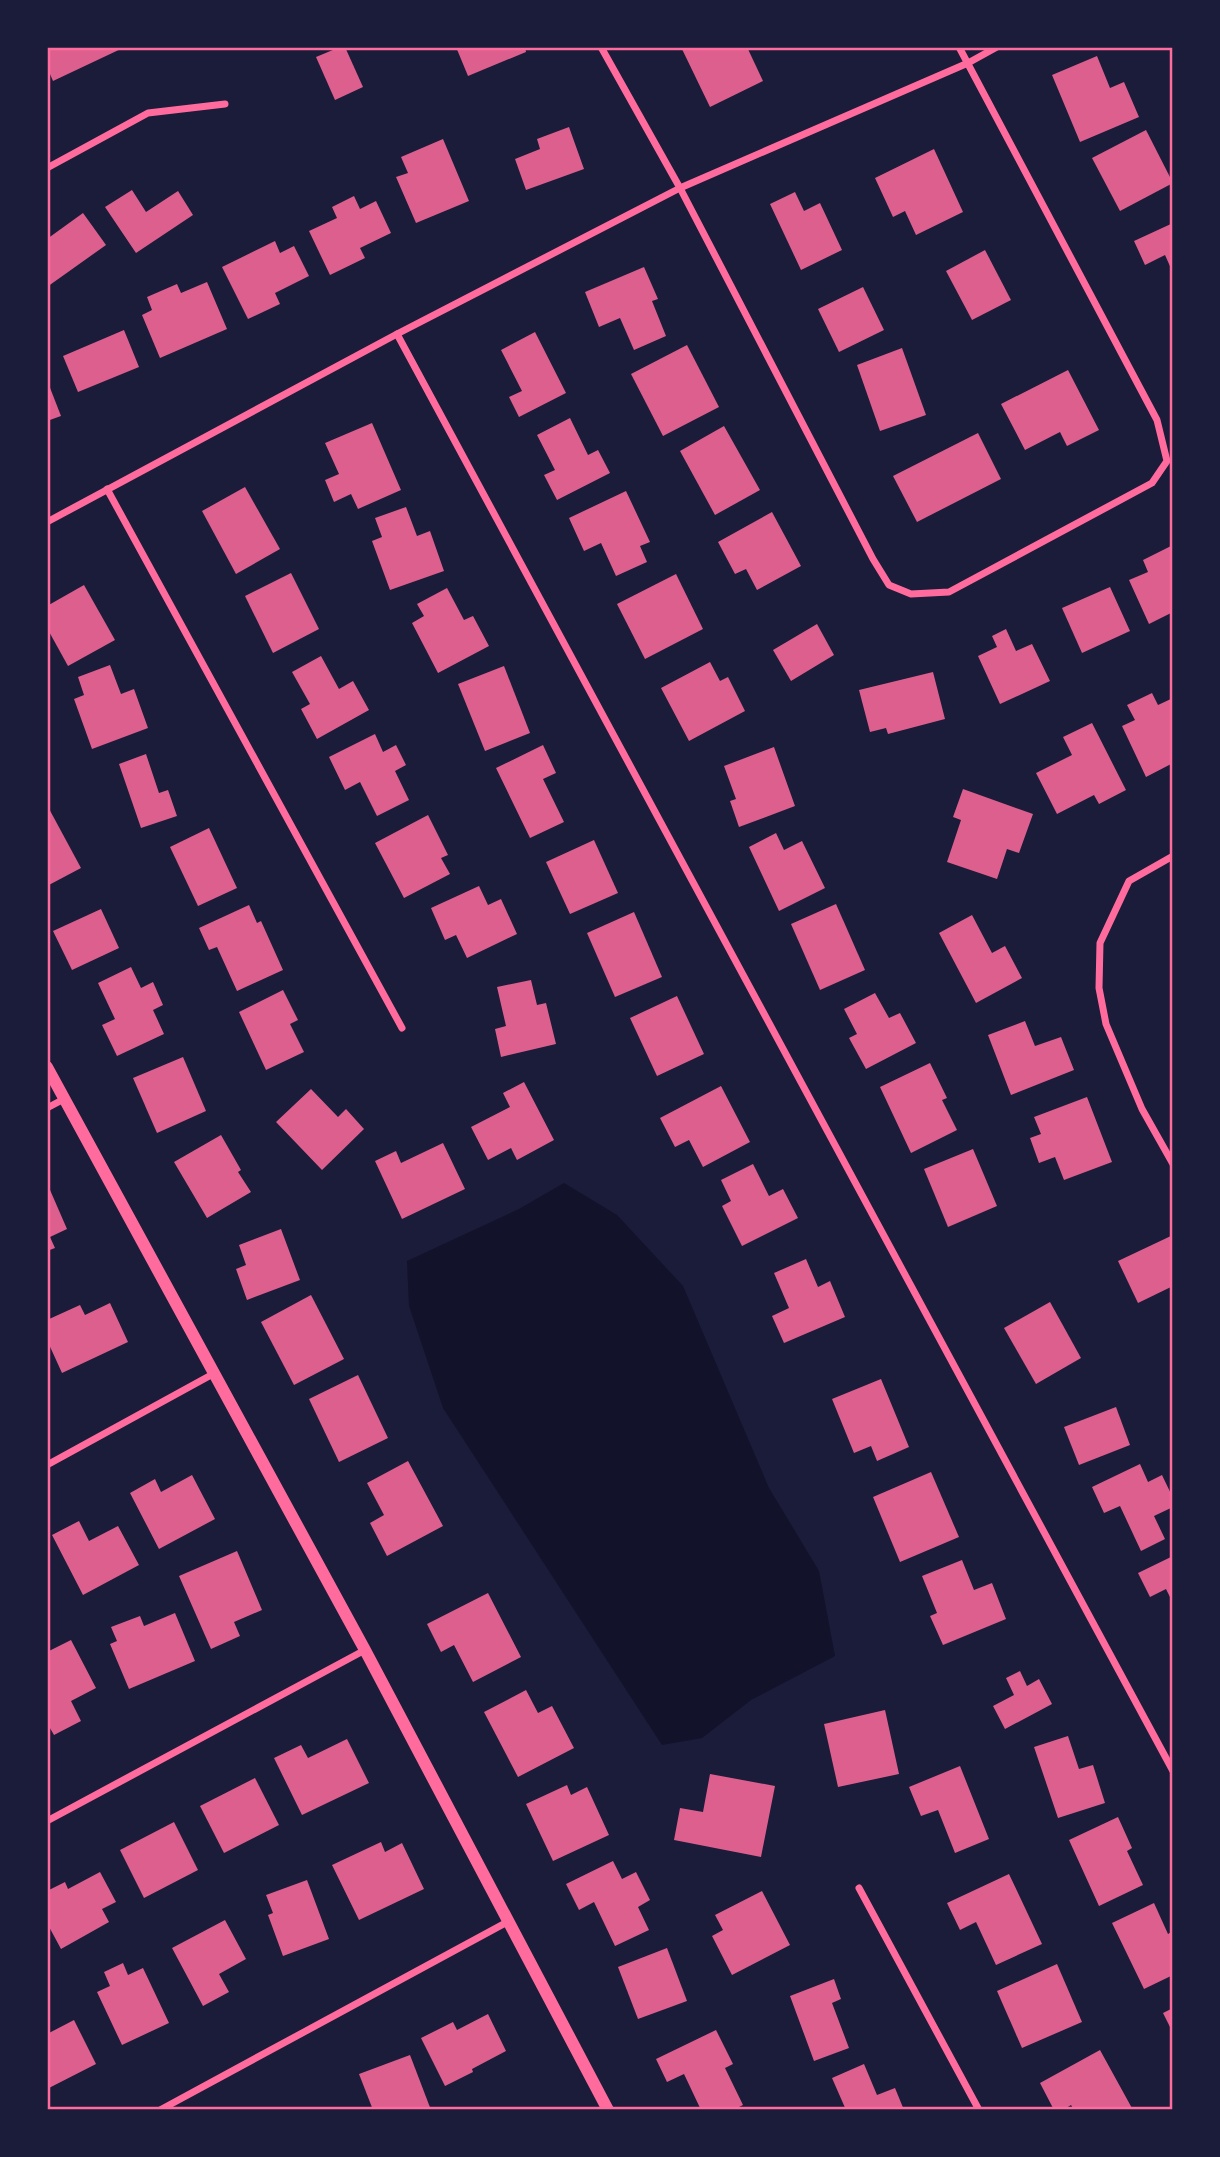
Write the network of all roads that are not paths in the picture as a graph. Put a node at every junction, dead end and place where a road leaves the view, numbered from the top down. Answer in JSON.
{"nodes":[{"id":1,"x":601,"y":47,"type":"edge"},
{"id":2,"x":959,"y":47,"type":"edge"},
{"id":3,"x":997,"y":47,"type":"edge"},
{"id":4,"x":968,"y":63,"type":"junction"},
{"id":5,"x":225,"y":104,"type":"dead end"},
{"id":6,"x":47,"y":168,"type":"edge"},
{"id":7,"x":680,"y":188,"type":"junction"},
{"id":8,"x":397,"y":334,"type":"junction"},
{"id":9,"x":107,"y":489,"type":"junction"},
{"id":10,"x":47,"y":522,"type":"edge"},
{"id":11,"x":1173,"y":856,"type":"edge"},
{"id":12,"x":402,"y":1028,"type":"dead end"},
{"id":13,"x":47,"y":1066,"type":"edge"},
{"id":14,"x":64,"y":1098,"type":"junction"},
{"id":15,"x":47,"y":1108,"type":"edge"},
{"id":16,"x":1173,"y":1164,"type":"edge"},
{"id":17,"x":213,"y":1374,"type":"junction"},
{"id":18,"x":47,"y":1465,"type":"edge"},
{"id":19,"x":365,"y":1650,"type":"junction"},
{"id":20,"x":1173,"y":1771,"type":"edge"},
{"id":21,"x":47,"y":1821,"type":"edge"},
{"id":22,"x":859,"y":1888,"type":"dead end"},
{"id":23,"x":509,"y":1921,"type":"junction"},
{"id":24,"x":160,"y":2110,"type":"edge"},
{"id":25,"x":608,"y":2110,"type":"edge"},
{"id":26,"x":979,"y":2110,"type":"edge"}],
"edges":[{"from":1,"to":7,"type":"street"},
{"from":2,"to":4,"type":"street"},
{"from":3,"to":4,"type":"street"},
{"from":4,"to":7,"type":"street"},
{"from":4,"to":7,"type":"street"},
{"from":5,"to":6,"type":"street"},
{"from":7,"to":8,"type":"street"},
{"from":8,"to":9,"type":"street"},
{"from":8,"to":20,"type":"street"},
{"from":9,"to":10,"type":"street"},
{"from":9,"to":12,"type":"street"},
{"from":11,"to":16,"type":"street"},
{"from":13,"to":14,"type":"street"},
{"from":14,"to":15,"type":"street"},
{"from":14,"to":17,"type":"street"},
{"from":17,"to":18,"type":"street"},
{"from":17,"to":19,"type":"street"},
{"from":19,"to":21,"type":"street"},
{"from":19,"to":23,"type":"street"},
{"from":22,"to":26,"type":"street"},
{"from":23,"to":24,"type":"street"},
{"from":23,"to":25,"type":"street"}]}
